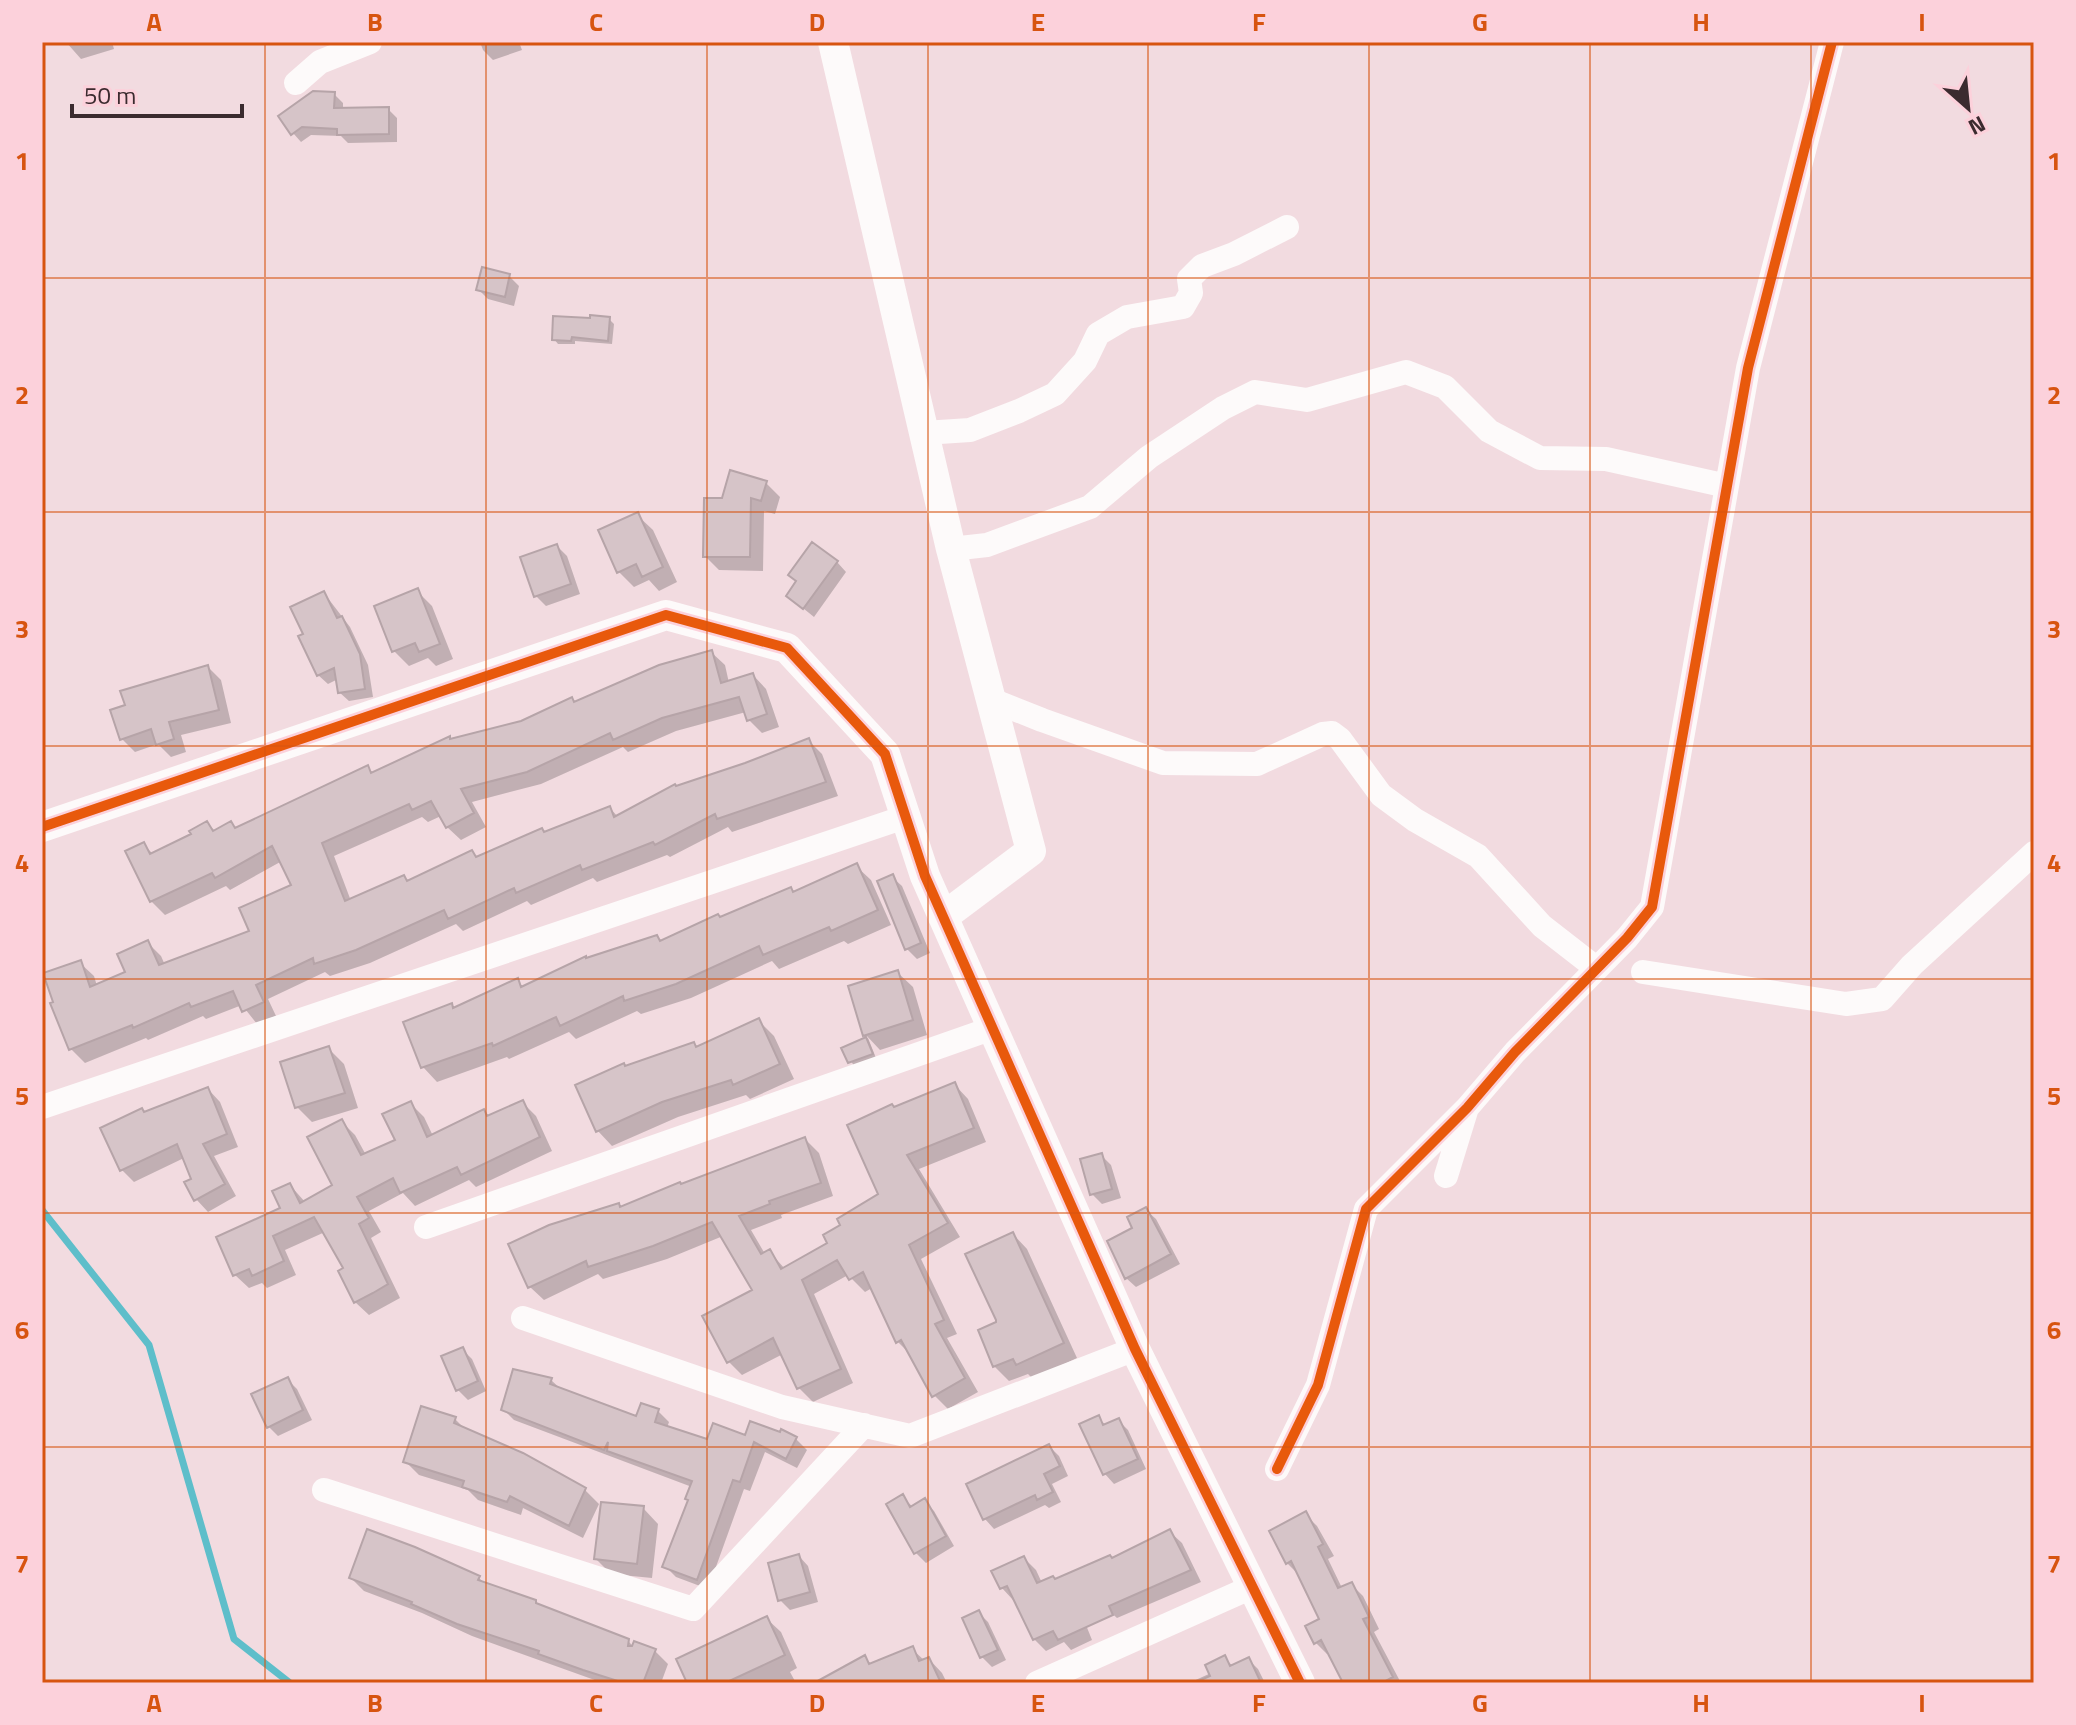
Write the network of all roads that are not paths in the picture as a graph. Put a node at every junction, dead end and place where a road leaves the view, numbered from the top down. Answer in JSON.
{"nodes":[{"id":1,"x":370,"y":42,"type":"edge"},
{"id":2,"x":833,"y":42,"type":"edge"},
{"id":3,"x":1832,"y":42,"type":"edge"},
{"id":4,"x":296,"y":83,"type":"dead end"},
{"id":5,"x":1287,"y":227,"type":"dead end"},
{"id":6,"x":924,"y":433,"type":"junction"},
{"id":7,"x":1727,"y":486,"type":"junction"},
{"id":8,"x":951,"y":549,"type":"junction"},
{"id":9,"x":989,"y":699,"type":"junction"},
{"id":10,"x":905,"y":817,"type":"junction"},
{"id":11,"x":42,"y":827,"type":"edge"},
{"id":12,"x":2034,"y":853,"type":"edge"},
{"id":13,"x":943,"y":917,"type":"junction"},
{"id":14,"x":1596,"y":968,"type":"junction"},
{"id":15,"x":1643,"y":972,"type":"dead end"},
{"id":16,"x":993,"y":1028,"type":"junction"},
{"id":17,"x":42,"y":1107,"type":"edge"},
{"id":18,"x":1467,"y":1108,"type":"junction"},
{"id":19,"x":1446,"y":1176,"type":"dead end"},
{"id":20,"x":426,"y":1227,"type":"dead end"},
{"id":21,"x":523,"y":1318,"type":"dead end"},
{"id":22,"x":1135,"y":1349,"type":"junction"},
{"id":23,"x":864,"y":1425,"type":"junction"},
{"id":24,"x":1277,"y":1469,"type":"dead end"},
{"id":25,"x":324,"y":1490,"type":"dead end"},
{"id":26,"x":1252,"y":1587,"type":"junction"},
{"id":27,"x":1037,"y":1683,"type":"edge"},
{"id":28,"x":1300,"y":1683,"type":"edge"}],
"edges":[{"from":1,"to":4,"type":"street"},
{"from":2,"to":6,"type":"street"},
{"from":3,"to":7,"type":"street"},
{"from":5,"to":6,"type":"street"},
{"from":6,"to":8,"type":"street"},
{"from":7,"to":8,"type":"street"},
{"from":7,"to":14,"type":"street"},
{"from":8,"to":9,"type":"street"},
{"from":9,"to":13,"type":"street"},
{"from":9,"to":14,"type":"street"},
{"from":10,"to":11,"type":"street"},
{"from":10,"to":13,"type":"street"},
{"from":10,"to":17,"type":"street"},
{"from":12,"to":15,"type":"street"},
{"from":13,"to":16,"type":"street"},
{"from":14,"to":18,"type":"street"},
{"from":16,"to":20,"type":"street"},
{"from":16,"to":22,"type":"street"},
{"from":18,"to":19,"type":"street"},
{"from":18,"to":24,"type":"street"},
{"from":21,"to":23,"type":"street"},
{"from":22,"to":23,"type":"street"},
{"from":22,"to":26,"type":"street"},
{"from":23,"to":25,"type":"street"},
{"from":26,"to":27,"type":"street"},
{"from":26,"to":28,"type":"street"}]}
